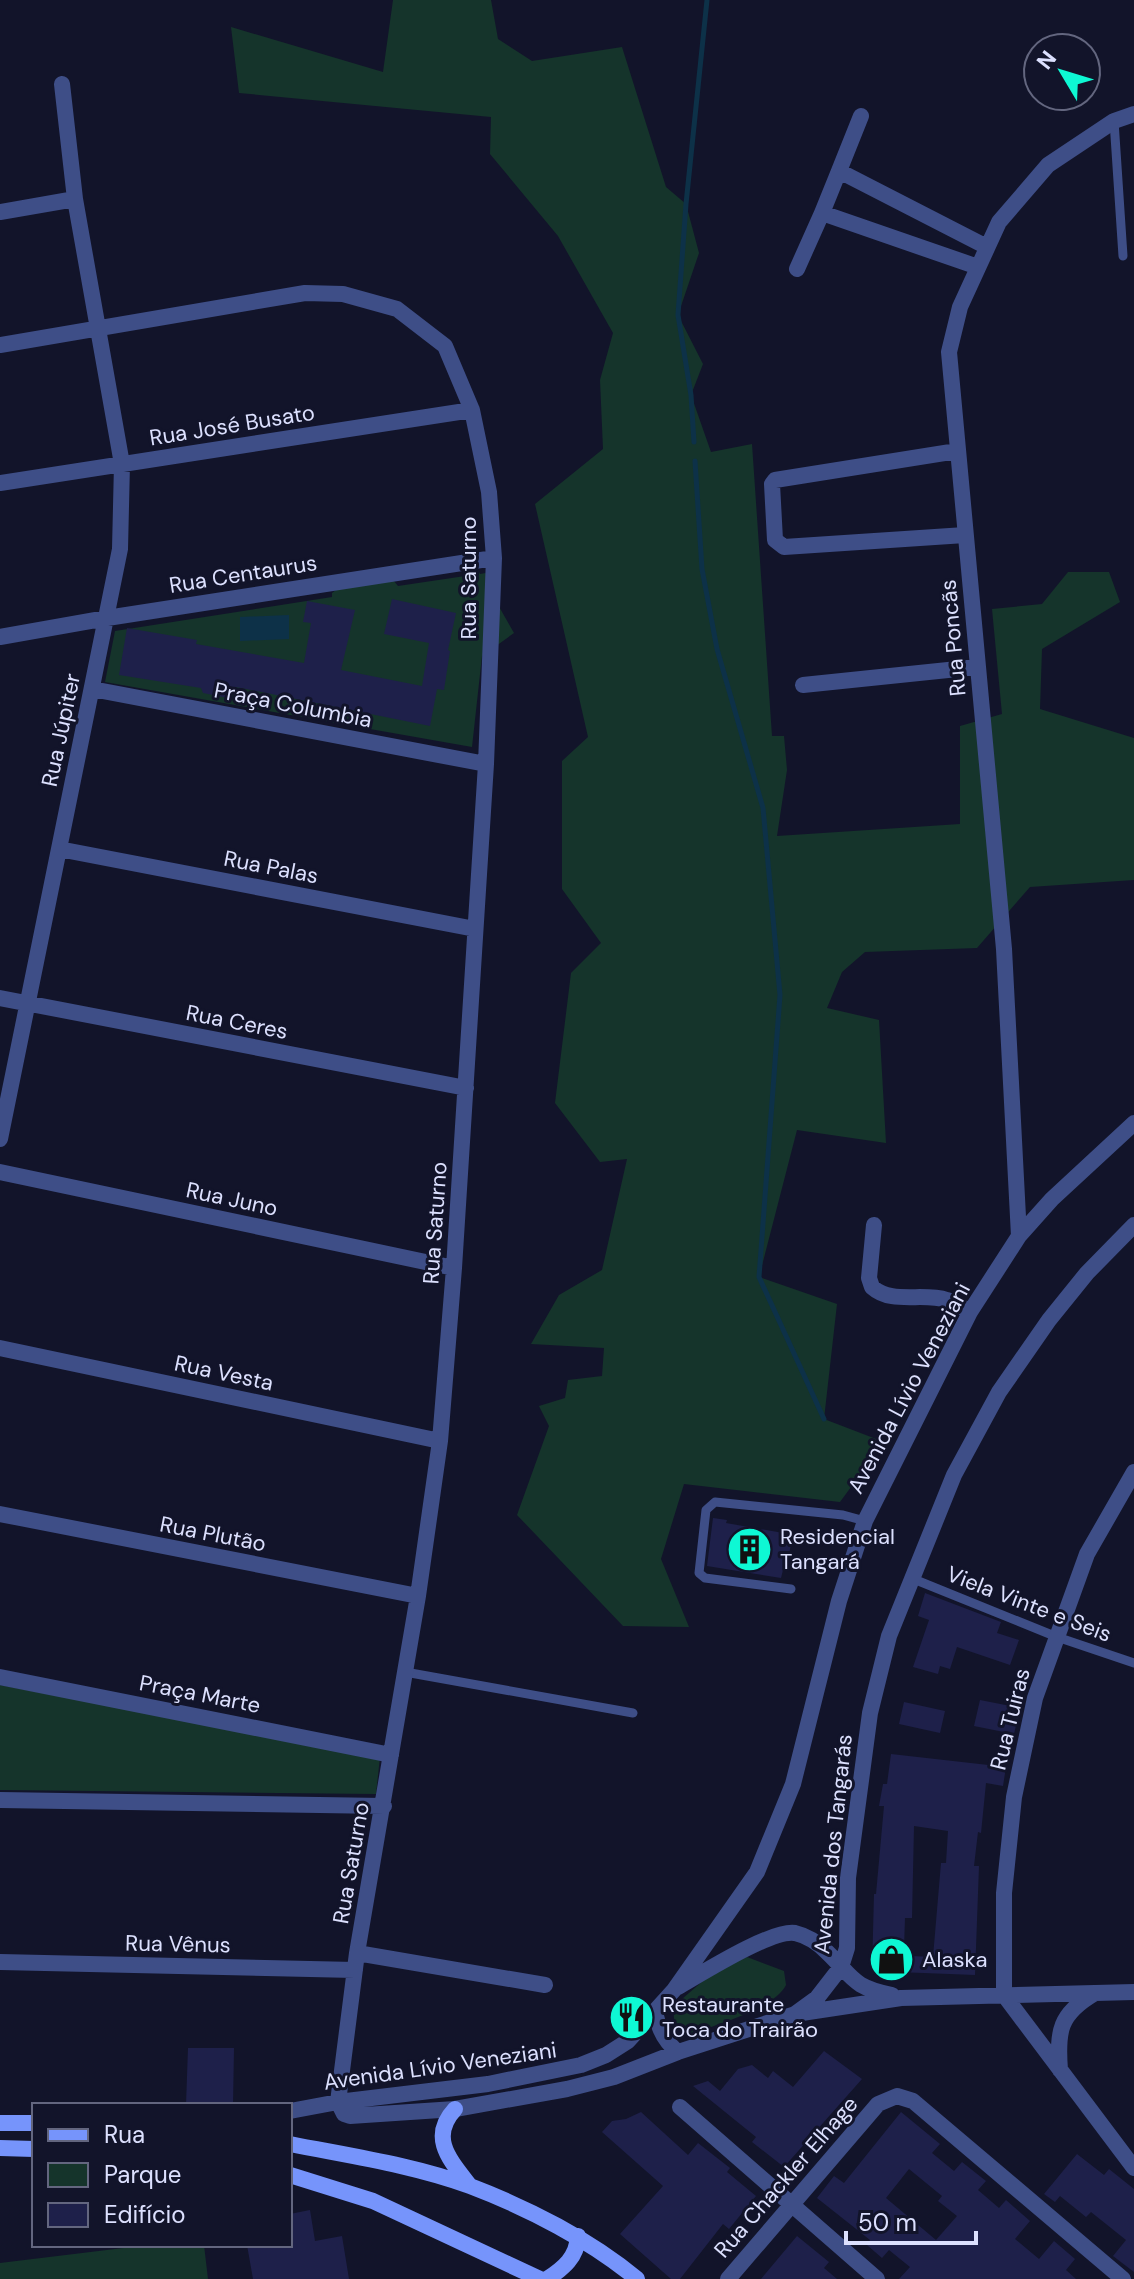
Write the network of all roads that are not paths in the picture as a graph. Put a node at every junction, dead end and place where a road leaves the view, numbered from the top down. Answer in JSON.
{"nodes":[{"id":1,"x":62,"y":84,"type":"dead end"},
{"id":2,"x":1134,"y":114,"type":"edge"},
{"id":3,"x":861,"y":116,"type":"dead end"},
{"id":4,"x":1114,"y":121,"type":"junction"},
{"id":5,"x":839,"y":171,"type":"junction"},
{"id":6,"x":75,"y":199,"type":"junction"},
{"id":7,"x":0,"y":212,"type":"edge"},
{"id":8,"x":822,"y":213,"type":"junction"},
{"id":9,"x":987,"y":247,"type":"junction"},
{"id":10,"x":1123,"y":256,"type":"dead end"},
{"id":11,"x":978,"y":267,"type":"junction"},
{"id":12,"x":797,"y":269,"type":"dead end"},
{"id":13,"x":98,"y":328,"type":"junction"},
{"id":14,"x":0,"y":345,"type":"edge"},
{"id":15,"x":472,"y":410,"type":"junction"},
{"id":16,"x":957,"y":451,"type":"junction"},
{"id":17,"x":122,"y":464,"type":"junction"},
{"id":18,"x":0,"y":483,"type":"edge"},
{"id":19,"x":965,"y":535,"type":"junction"},
{"id":20,"x":494,"y":558,"type":"junction"},
{"id":21,"x":107,"y":618,"type":"junction"},
{"id":22,"x":0,"y":637,"type":"edge"},
{"id":23,"x":977,"y":667,"type":"junction"},
{"id":24,"x":803,"y":685,"type":"dead end"},
{"id":25,"x":92,"y":689,"type":"junction"},
{"id":26,"x":486,"y":764,"type":"junction"},
{"id":27,"x":59,"y":849,"type":"junction"},
{"id":28,"x":475,"y":929,"type":"junction"},
{"id":29,"x":0,"y":998,"type":"edge"},
{"id":30,"x":27,"y":1003,"type":"junction"},
{"id":31,"x":466,"y":1088,"type":"junction"},
{"id":32,"x":1134,"y":1123,"type":"edge"},
{"id":33,"x":0,"y":1139,"type":"edge"},
{"id":34,"x":0,"y":1172,"type":"edge"},
{"id":35,"x":874,"y":1225,"type":"dead end"},
{"id":36,"x":1132,"y":1231,"type":"edge"},
{"id":37,"x":1019,"y":1236,"type":"junction"},
{"id":38,"x":454,"y":1268,"type":"junction"},
{"id":39,"x":970,"y":1312,"type":"junction"},
{"id":40,"x":0,"y":1348,"type":"edge"},
{"id":41,"x":440,"y":1441,"type":"junction"},
{"id":42,"x":1134,"y":1472,"type":"edge"},
{"id":43,"x":0,"y":1514,"type":"edge"},
{"id":44,"x":865,"y":1521,"type":"junction"},
{"id":45,"x":911,"y":1578,"type":"junction"},
{"id":46,"x":791,"y":1589,"type":"dead end"},
{"id":47,"x":418,"y":1596,"type":"junction"},
{"id":48,"x":1057,"y":1637,"type":"junction"},
{"id":49,"x":1134,"y":1663,"type":"edge"},
{"id":50,"x":405,"y":1672,"type":"junction"},
{"id":51,"x":0,"y":1677,"type":"edge"},
{"id":52,"x":633,"y":1713,"type":"dead end"},
{"id":53,"x":391,"y":1755,"type":"junction"},
{"id":54,"x":0,"y":1800,"type":"edge"},
{"id":55,"x":384,"y":1806,"type":"junction"},
{"id":56,"x":356,"y":1961,"type":"junction"},
{"id":57,"x":0,"y":1962,"type":"edge"},
{"id":58,"x":841,"y":1967,"type":"junction"},
{"id":59,"x":545,"y":1985,"type":"dead end"},
{"id":60,"x":674,"y":1990,"type":"junction"},
{"id":61,"x":1134,"y":1992,"type":"edge"},
{"id":62,"x":1095,"y":1993,"type":"junction"},
{"id":63,"x":1004,"y":1995,"type":"junction"},
{"id":64,"x":901,"y":1998,"type":"junction"},
{"id":65,"x":655,"y":2011,"type":"junction"},
{"id":66,"x":795,"y":2014,"type":"junction"},
{"id":67,"x":678,"y":2052,"type":"junction"},
{"id":68,"x":1060,"y":2071,"type":"junction"},
{"id":69,"x":338,"y":2102,"type":"junction"},
{"id":70,"x":680,"y":2107,"type":"dead end"},
{"id":71,"x":455,"y":2109,"type":"junction"},
{"id":72,"x":292,"y":2111,"type":"edge"},
{"id":73,"x":0,"y":2123,"type":"edge"},
{"id":74,"x":32,"y":2123,"type":"edge"},
{"id":75,"x":292,"y":2144,"type":"edge"},
{"id":76,"x":0,"y":2148,"type":"edge"},
{"id":77,"x":32,"y":2149,"type":"edge"},
{"id":78,"x":1134,"y":2168,"type":"edge"},
{"id":79,"x":292,"y":2176,"type":"edge"},
{"id":80,"x":470,"y":2186,"type":"junction"},
{"id":81,"x":791,"y":2205,"type":"junction"},
{"id":82,"x":578,"y":2236,"type":"junction"},
{"id":83,"x":540,"y":2279,"type":"edge"},
{"id":84,"x":547,"y":2279,"type":"edge"},
{"id":85,"x":637,"y":2279,"type":"edge"},
{"id":86,"x":728,"y":2279,"type":"edge"},
{"id":87,"x":877,"y":2279,"type":"edge"},
{"id":88,"x":1123,"y":2279,"type":"edge"}],
"edges":[{"from":1,"to":6,"type":"street","name":"Rua Júpiter"},
{"from":2,"to":4,"type":"street","name":"Rua Poncãs"},
{"from":3,"to":5,"type":"street"},
{"from":4,"to":9,"type":"street","name":"Rua Poncãs"},
{"from":4,"to":10,"type":"lane"},
{"from":5,"to":8,"type":"street"},
{"from":5,"to":9,"type":"street"},
{"from":6,"to":7,"type":"street"},
{"from":6,"to":13,"type":"street","name":"Rua Júpiter"},
{"from":8,"to":11,"type":"street"},
{"from":8,"to":12,"type":"street"},
{"from":9,"to":11,"type":"street","name":"Rua Poncãs"},
{"from":11,"to":16,"type":"street","name":"Rua Poncãs"},
{"from":13,"to":14,"type":"street"},
{"from":13,"to":15,"type":"street","name":"Rua Saturno"},
{"from":13,"to":17,"type":"street","name":"Rua Júpiter"},
{"from":15,"to":17,"type":"street","name":"Rua José Busato"},
{"from":15,"to":20,"type":"street","name":"Rua Saturno"},
{"from":16,"to":19,"type":"street","name":"Rua Poncãs"},
{"from":16,"to":19,"type":"street"},
{"from":17,"to":18,"type":"street","name":"Rua José Busato"},
{"from":17,"to":21,"type":"street","name":"Rua Júpiter"},
{"from":19,"to":23,"type":"street","name":"Rua Poncãs"},
{"from":20,"to":21,"type":"street","name":"Rua Centaurus"},
{"from":20,"to":26,"type":"street","name":"Rua Saturno"},
{"from":21,"to":22,"type":"street","name":"Rua Centaurus"},
{"from":21,"to":25,"type":"street","name":"Rua Júpiter"},
{"from":23,"to":24,"type":"street"},
{"from":23,"to":37,"type":"street","name":"Rua Poncãs"},
{"from":25,"to":26,"type":"street","name":"Praça Columbia"},
{"from":25,"to":27,"type":"street","name":"Rua Júpiter"},
{"from":26,"to":28,"type":"street","name":"Rua Saturno"},
{"from":27,"to":28,"type":"street","name":"Rua Palas"},
{"from":27,"to":30,"type":"street","name":"Rua Júpiter"},
{"from":28,"to":31,"type":"street","name":"Rua Saturno"},
{"from":29,"to":30,"type":"street","name":"Rua Ceres"},
{"from":30,"to":31,"type":"street","name":"Rua Ceres"},
{"from":30,"to":33,"type":"street","name":"Rua Júpiter"},
{"from":31,"to":38,"type":"street","name":"Rua Saturno"},
{"from":32,"to":37,"type":"street","name":"Avenida Lívio Veneziani"},
{"from":34,"to":38,"type":"street","name":"Rua Juno"},
{"from":35,"to":39,"type":"street"},
{"from":36,"to":45,"type":"street","name":"Avenida dos Tangarás"},
{"from":37,"to":39,"type":"street","name":"Avenida Lívio Veneziani"},
{"from":38,"to":41,"type":"street","name":"Rua Saturno"},
{"from":39,"to":44,"type":"street","name":"Avenida Lívio Veneziani"},
{"from":40,"to":41,"type":"street","name":"Rua Vesta"},
{"from":41,"to":47,"type":"street","name":"Rua Saturno"},
{"from":42,"to":48,"type":"street","name":"Rua Tuiras"},
{"from":43,"to":47,"type":"street","name":"Rua Plutão"},
{"from":44,"to":46,"type":"lane"},
{"from":44,"to":60,"type":"street","name":"Avenida Lívio Veneziani"},
{"from":45,"to":48,"type":"lane","name":"Viela Vinte e Seis"},
{"from":45,"to":58,"type":"street","name":"Avenida dos Tangarás"},
{"from":47,"to":50,"type":"street","name":"Rua Saturno"},
{"from":48,"to":49,"type":"lane","name":"Viela Vinte e Seis"},
{"from":48,"to":63,"type":"street","name":"Rua Tuiras"},
{"from":50,"to":52,"type":"lane"},
{"from":50,"to":53,"type":"street","name":"Rua Saturno"},
{"from":51,"to":53,"type":"street","name":"Praça Marte"},
{"from":53,"to":55,"type":"street","name":"Rua Saturno"},
{"from":54,"to":55,"type":"street"},
{"from":55,"to":56,"type":"street","name":"Rua Saturno"},
{"from":56,"to":57,"type":"street","name":"Rua Vênus"},
{"from":56,"to":59,"type":"street","name":"Rua Vênus"},
{"from":56,"to":69,"type":"street","name":"Rua Saturno"},
{"from":58,"to":60,"type":"street","name":"Avenida dos Tangarás"},
{"from":58,"to":64,"type":"street","name":"Avenida dos Tangarás"},
{"from":58,"to":66,"type":"street","name":"Avenida dos Tangarás"},
{"from":60,"to":65,"type":"street","name":"Avenida Lívio Veneziani"},
{"from":61,"to":62,"type":"street"},
{"from":62,"to":63,"type":"street"},
{"from":62,"to":68,"type":"street"},
{"from":63,"to":64,"type":"street"},
{"from":63,"to":68,"type":"street"},
{"from":64,"to":66,"type":"street"},
{"from":65,"to":67,"type":"street"},
{"from":65,"to":69,"type":"street","name":"Avenida Lívio Veneziani"},
{"from":66,"to":67,"type":"street"},
{"from":67,"to":71,"type":"street"},
{"from":68,"to":78,"type":"street"},
{"from":69,"to":71,"type":"street"},
{"from":69,"to":72,"type":"street","name":"Avenida Lívio Veneziani"},
{"from":70,"to":81,"type":"street"},
{"from":71,"to":80,"type":"main road"},
{"from":73,"to":74,"type":"main road"},
{"from":75,"to":80,"type":"main road"},
{"from":76,"to":77,"type":"main road"},
{"from":79,"to":83,"type":"main road"},
{"from":80,"to":82,"type":"main road"},
{"from":81,"to":86,"type":"street","name":"Rua Chackler Elhage"},
{"from":81,"to":87,"type":"street"},
{"from":81,"to":88,"type":"street","name":"Rua Chackler Elhage"},
{"from":82,"to":84,"type":"main road"},
{"from":82,"to":85,"type":"main road"}]}
